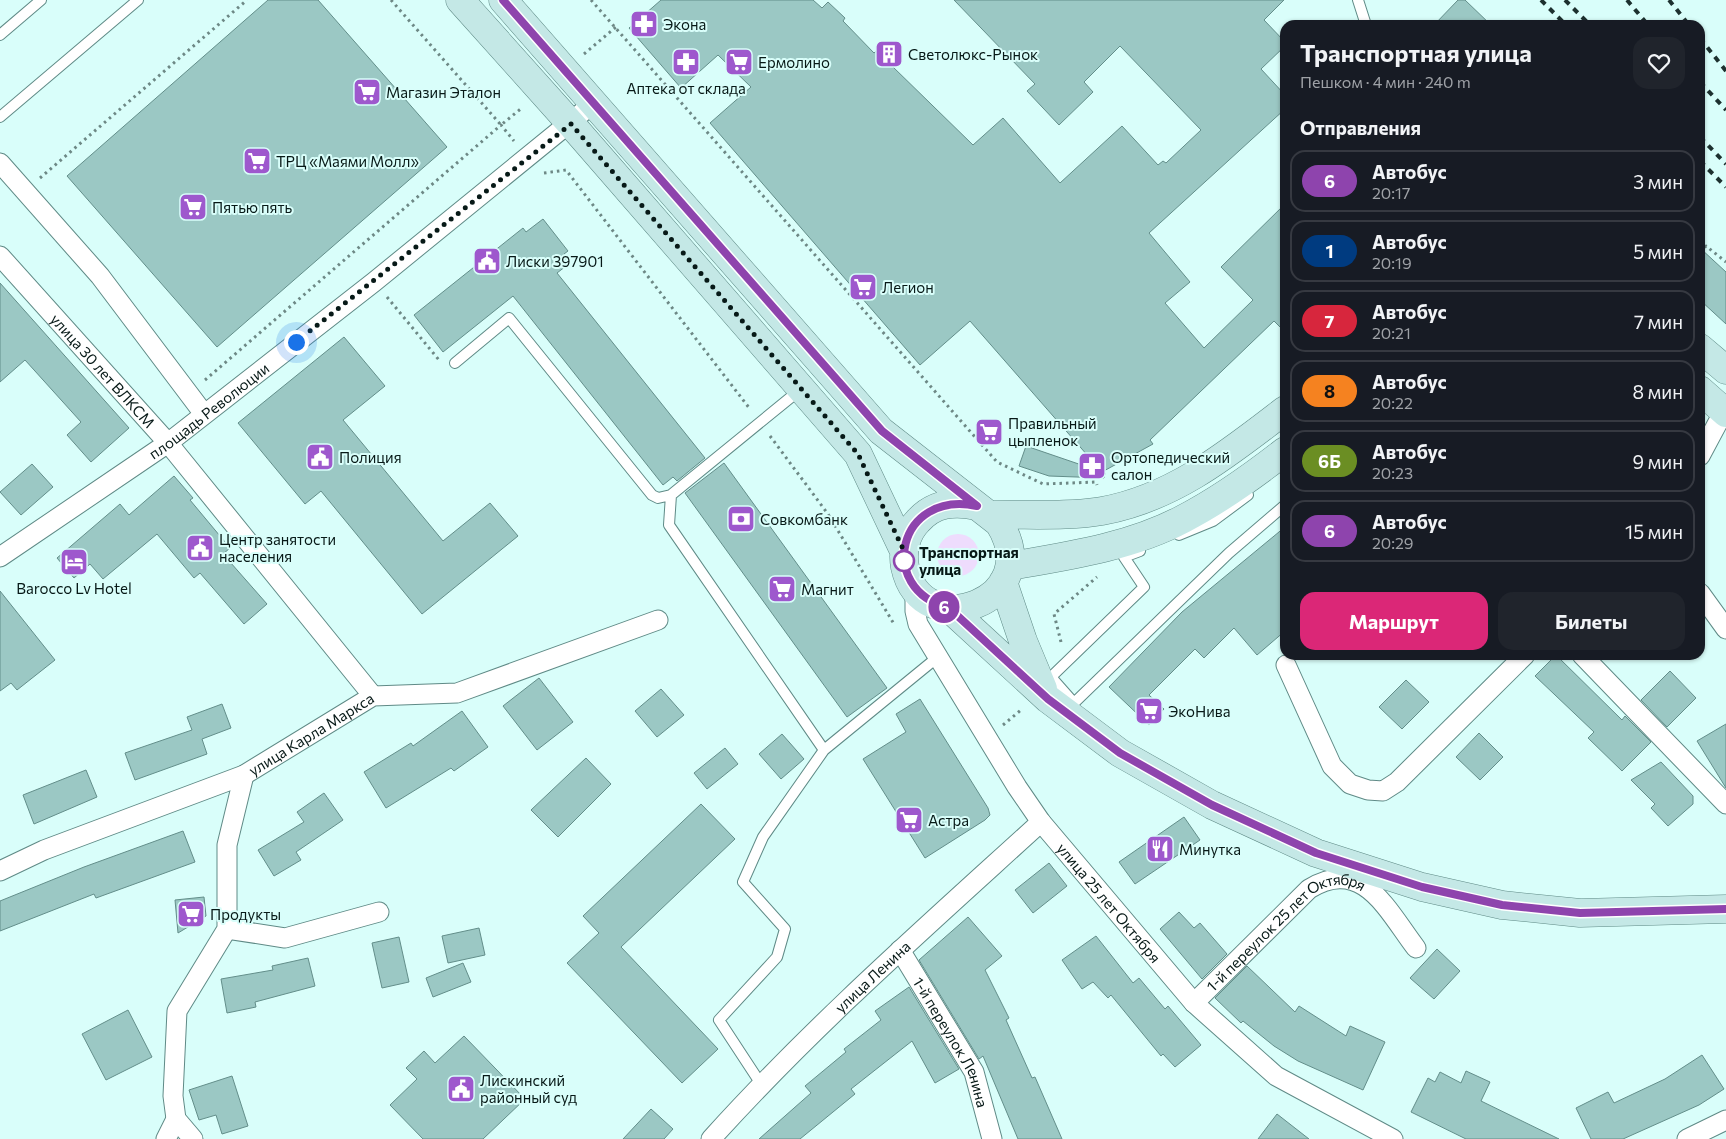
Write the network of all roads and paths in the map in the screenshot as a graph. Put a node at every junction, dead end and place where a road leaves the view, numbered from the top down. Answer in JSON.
{"nodes":[{"id":1,"x":41,"y":0,"type":"edge"},
{"id":2,"x":138,"y":0,"type":"edge"},
{"id":3,"x":247,"y":0,"type":"edge"},
{"id":4,"x":391,"y":0,"type":"edge"},
{"id":5,"x":460,"y":0,"type":"edge"},
{"id":6,"x":503,"y":0,"type":"edge"},
{"id":7,"x":591,"y":0,"type":"edge"},
{"id":8,"x":1358,"y":0,"type":"edge"},
{"id":9,"x":1364,"y":20,"type":"edge"},
{"id":10,"x":616,"y":27,"type":"junction"},
{"id":11,"x":0,"y":35,"type":"edge"},
{"id":12,"x":566,"y":70,"type":"junction"},
{"id":13,"x":542,"y":91,"type":"junction"},
{"id":14,"x":595,"y":102,"type":"junction"},
{"id":15,"x":0,"y":118,"type":"edge"},
{"id":16,"x":571,"y":124,"type":"junction"},
{"id":17,"x":501,"y":125,"type":"junction"},
{"id":18,"x":0,"y":163,"type":"edge"},
{"id":19,"x":25,"y":191,"type":"junction"},
{"id":20,"x":1705,"y":247,"type":"edge"},
{"id":21,"x":0,"y":256,"type":"edge"},
{"id":22,"x":1726,"y":262,"type":"edge"},
{"id":23,"x":374,"y":282,"type":"junction"},
{"id":24,"x":1705,"y":352,"type":"edge"},
{"id":25,"x":455,"y":363,"type":"joint"},
{"id":26,"x":1726,"y":370,"type":"edge"},
{"id":27,"x":802,"y":389,"type":"junction"},
{"id":28,"x":189,"y":394,"type":"junction"},
{"id":29,"x":1705,"y":394,"type":"edge"},
{"id":30,"x":1725,"y":412,"type":"edge"},
{"id":31,"x":204,"y":414,"type":"junction"},
{"id":32,"x":1280,"y":414,"type":"edge"},
{"id":33,"x":168,"y":443,"type":"junction"},
{"id":34,"x":1705,"y":447,"type":"edge"},
{"id":35,"x":1280,"y":455,"type":"edge"},
{"id":36,"x":1255,"y":489,"type":"dead end"},
{"id":37,"x":671,"y":495,"type":"junction"},
{"id":38,"x":1280,"y":509,"type":"edge"},
{"id":39,"x":984,"y":511,"type":"junction"},
{"id":40,"x":1100,"y":511,"type":"junction"},
{"id":41,"x":1169,"y":539,"type":"dead end"},
{"id":42,"x":1151,"y":546,"type":"dead end"},
{"id":43,"x":904,"y":551,"type":"junction"},
{"id":44,"x":0,"y":557,"type":"edge"},
{"id":45,"x":1007,"y":574,"type":"junction"},
{"id":46,"x":915,"y":588,"type":"junction"},
{"id":47,"x":1705,"y":600,"type":"edge"},
{"id":48,"x":949,"y":608,"type":"junction"},
{"id":49,"x":658,"y":620,"type":"dead end"},
{"id":50,"x":1726,"y":629,"type":"edge"},
{"id":51,"x":940,"y":656,"type":"junction"},
{"id":52,"x":1520,"y":660,"type":"edge"},
{"id":53,"x":1587,"y":660,"type":"edge"},
{"id":54,"x":1286,"y":665,"type":"dead end"},
{"id":55,"x":373,"y":696,"type":"junction"},
{"id":56,"x":1048,"y":699,"type":"junction"},
{"id":57,"x":824,"y":750,"type":"junction"},
{"id":58,"x":244,"y":775,"type":"junction"},
{"id":59,"x":1726,"y":804,"type":"edge"},
{"id":60,"x":1041,"y":822,"type":"junction"},
{"id":61,"x":0,"y":871,"type":"edge"},
{"id":62,"x":1726,"y":909,"type":"edge"},
{"id":63,"x":379,"y":912,"type":"dead end"},
{"id":64,"x":227,"y":929,"type":"junction"},
{"id":65,"x":1416,"y":948,"type":"dead end"},
{"id":66,"x":900,"y":950,"type":"junction"},
{"id":67,"x":1194,"y":1003,"type":"junction"},
{"id":68,"x":761,"y":1084,"type":"junction"},
{"id":69,"x":176,"y":1119,"type":"junction"},
{"id":70,"x":1726,"y":1120,"type":"edge"},
{"id":71,"x":166,"y":1139,"type":"edge"},
{"id":72,"x":193,"y":1139,"type":"edge"},
{"id":73,"x":711,"y":1139,"type":"edge"},
{"id":74,"x":992,"y":1139,"type":"edge"},
{"id":75,"x":1393,"y":1139,"type":"edge"},
{"id":76,"x":1687,"y":1139,"type":"edge"}],
"edges":[{"from":1,"to":11,"type":"lane"},
{"from":2,"to":15,"type":"lane"},
{"from":3,"to":19,"type":"path"},
{"from":4,"to":17,"type":"path"},
{"from":5,"to":13,"type":"main road"},
{"from":6,"to":12,"type":"main road"},
{"from":7,"to":10,"type":"path"},
{"from":8,"to":9,"type":"lane"},
{"from":10,"to":12,"type":"path"},
{"from":10,"to":40,"type":"path"},
{"from":12,"to":14,"type":"main road"},
{"from":13,"to":16,"type":"main road"},
{"from":13,"to":17,"type":"path"},
{"from":14,"to":16,"type":"street","name":"площадь Революции"},
{"from":14,"to":39,"type":"main road"},
{"from":16,"to":23,"type":"street","name":"площадь Революции"},
{"from":16,"to":27,"type":"main road"},
{"from":17,"to":28,"type":"path"},
{"from":18,"to":19,"type":"street"},
{"from":19,"to":28,"type":"street"},
{"from":20,"to":22,"type":"path"},
{"from":21,"to":33,"type":"street","name":"улица 30 лет ВЛКСМ"},
{"from":23,"to":25,"type":"path"},
{"from":23,"to":31,"type":"street","name":"площадь Революции"},
{"from":24,"to":26,"type":"main road"},
{"from":25,"to":37,"type":"lane"},
{"from":27,"to":37,"type":"lane"},
{"from":27,"to":43,"type":"main road"},
{"from":28,"to":31,"type":"street"},
{"from":29,"to":30,"type":"main road"},
{"from":30,"to":34,"type":"street"},
{"from":31,"to":33,"type":"street","name":"площадь Революции"},
{"from":32,"to":40,"type":"main road"},
{"from":33,"to":44,"type":"street","name":"площадь Революции"},
{"from":33,"to":55,"type":"street","name":"улица 30 лет ВЛКСМ"},
{"from":35,"to":45,"type":"main road"},
{"from":36,"to":41,"type":"lane"},
{"from":37,"to":57,"type":"lane"},
{"from":38,"to":42,"type":"lane"},
{"from":39,"to":40,"type":"main road"},
{"from":39,"to":43,"type":"main road"},
{"from":39,"to":45,"type":"main road"},
{"from":43,"to":46,"type":"main road"},
{"from":45,"to":48,"type":"main road"},
{"from":45,"to":56,"type":"main road"},
{"from":46,"to":48,"type":"main road"},
{"from":46,"to":51,"type":"street","name":"улица 25 лет Октября"},
{"from":47,"to":50,"type":"street"},
{"from":48,"to":56,"type":"main road"},
{"from":49,"to":55,"type":"street","name":"улица Карла Маркса"},
{"from":51,"to":57,"type":"lane"},
{"from":51,"to":60,"type":"street","name":"улица 25 лет Октября"},
{"from":52,"to":54,"type":"street"},
{"from":53,"to":59,"type":"street"},
{"from":55,"to":58,"type":"street","name":"улица Карла Маркса"},
{"from":56,"to":62,"type":"main road"},
{"from":57,"to":68,"type":"lane"},
{"from":58,"to":61,"type":"street","name":"улица Карла Маркса"},
{"from":58,"to":64,"type":"street"},
{"from":60,"to":66,"type":"street","name":"улица Ленина"},
{"from":60,"to":67,"type":"street","name":"улица 25 лет Октября"},
{"from":63,"to":64,"type":"street"},
{"from":64,"to":69,"type":"street"},
{"from":65,"to":67,"type":"street","name":"1-й переулок 25 лет Октября"},
{"from":66,"to":68,"type":"street","name":"улица Ленина"},
{"from":66,"to":74,"type":"street","name":"1-й переулок Ленина"},
{"from":67,"to":75,"type":"street","name":"улица 25 лет Октября"},
{"from":68,"to":73,"type":"street","name":"улица Ленина"},
{"from":69,"to":71,"type":"street"},
{"from":69,"to":72,"type":"street"},
{"from":70,"to":76,"type":"street"}]}
